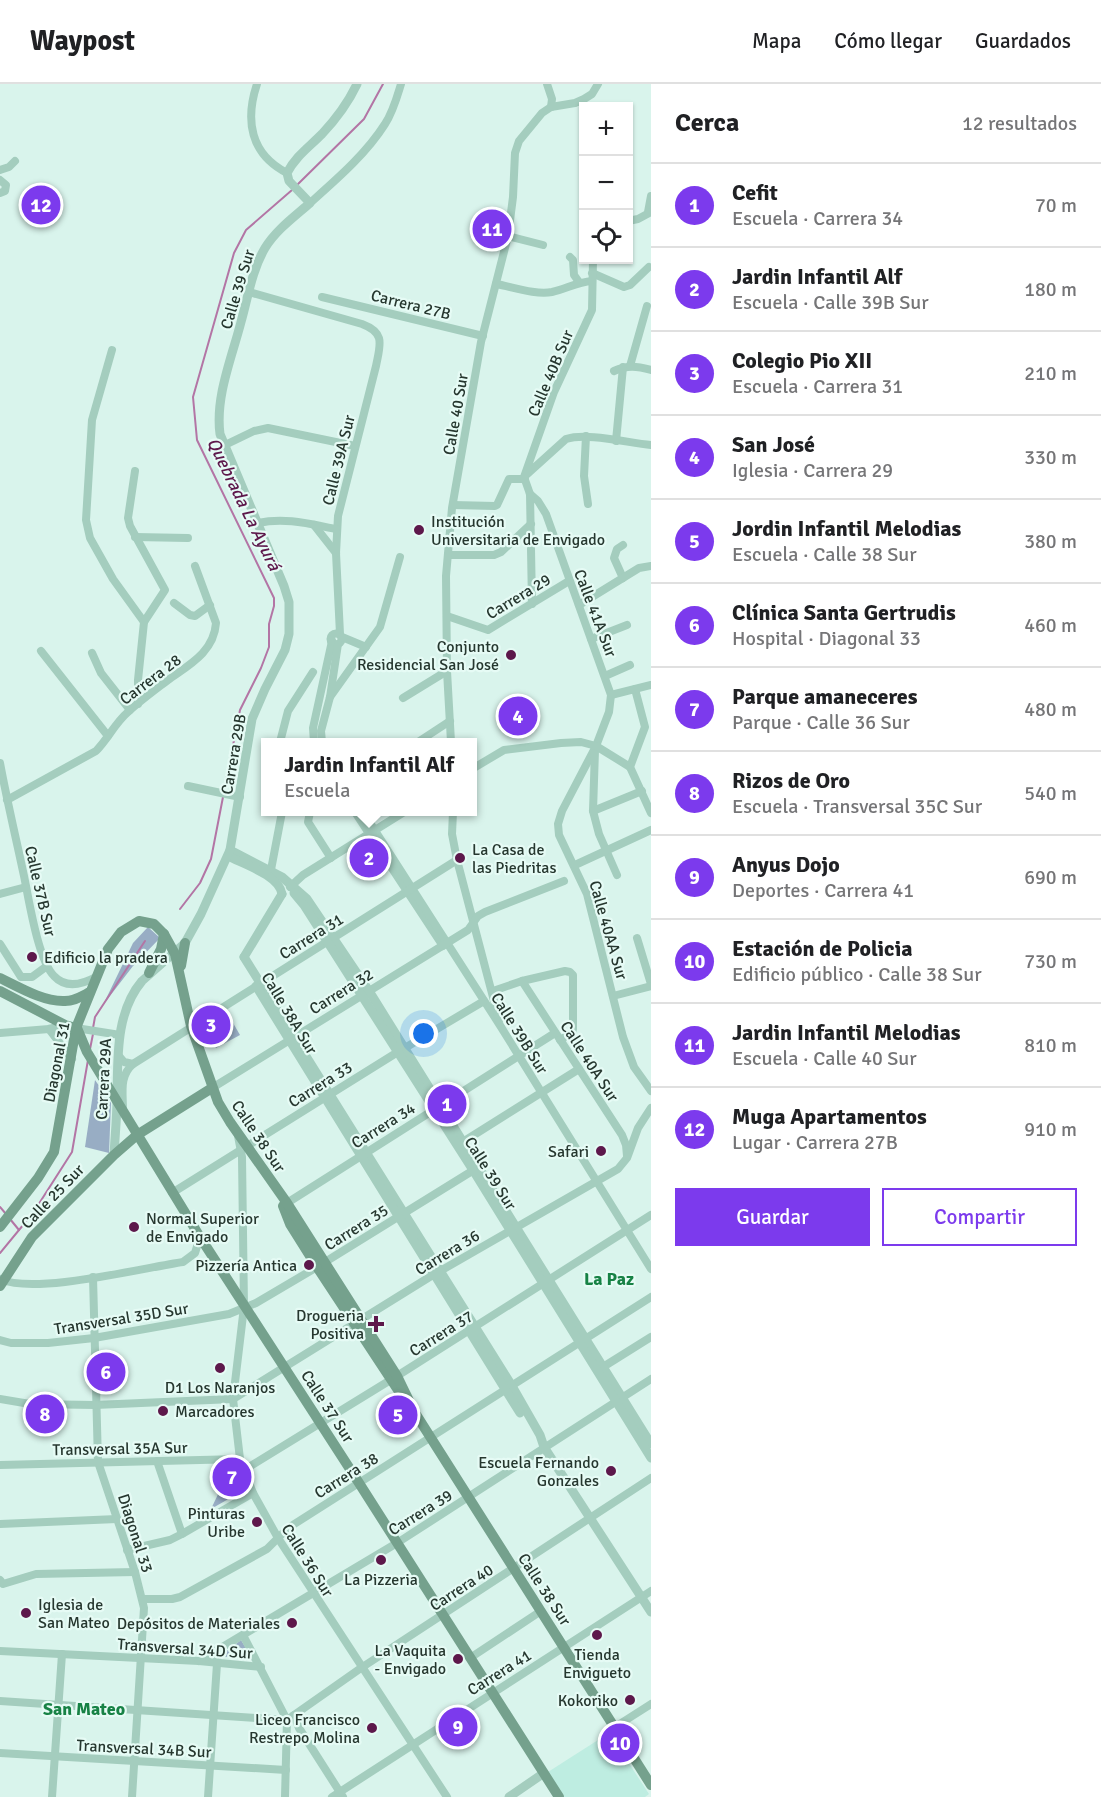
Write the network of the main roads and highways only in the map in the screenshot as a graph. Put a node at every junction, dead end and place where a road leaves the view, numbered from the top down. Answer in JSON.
{"nodes":[{"id":1,"x":187,"y":939,"type":"road end"},
{"id":2,"x":170,"y":944,"type":"junction"},
{"id":3,"x":149,"y":973,"type":"road end"},
{"id":4,"x":0,"y":978,"type":"edge"},
{"id":5,"x":180,"y":981,"type":"junction"},
{"id":6,"x":0,"y":991,"type":"edge"},
{"id":7,"x":90,"y":992,"type":"junction"},
{"id":8,"x":76,"y":1028,"type":"junction"},
{"id":9,"x":212,"y":1088,"type":"junction"},
{"id":10,"x":137,"y":1136,"type":"junction"},
{"id":11,"x":3,"y":1223,"type":"edge"},
{"id":12,"x":1,"y":1282,"type":"edge"},
{"id":13,"x":651,"y":1785,"type":"edge"},
{"id":14,"x":559,"y":1797,"type":"edge"}],
"edges":[{"from":1,"to":5,"type":"main road"},
{"from":2,"to":3,"type":"main road"},
{"from":2,"to":5,"type":"main road","name":"Calle 38 Sur"},
{"from":2,"to":7,"type":"main road","name":"Diagonal 31"},
{"from":4,"to":7,"type":"main road"},
{"from":5,"to":9,"type":"main road","name":"Calle 38 Sur"},
{"from":6,"to":8,"type":"main road"},
{"from":7,"to":8,"type":"main road","name":"Diagonal 31"},
{"from":8,"to":10,"type":"main road","name":"Calle 37 Sur"},
{"from":8,"to":11,"type":"main road","name":"Diagonal 31"},
{"from":9,"to":10,"type":"main road","name":"Carrera 32"},
{"from":9,"to":13,"type":"main road","name":"Calle 38 Sur"},
{"from":10,"to":12,"type":"main road","name":"Calle 25 Sur"},
{"from":10,"to":14,"type":"main road","name":"Calle 37 Sur"}]}
